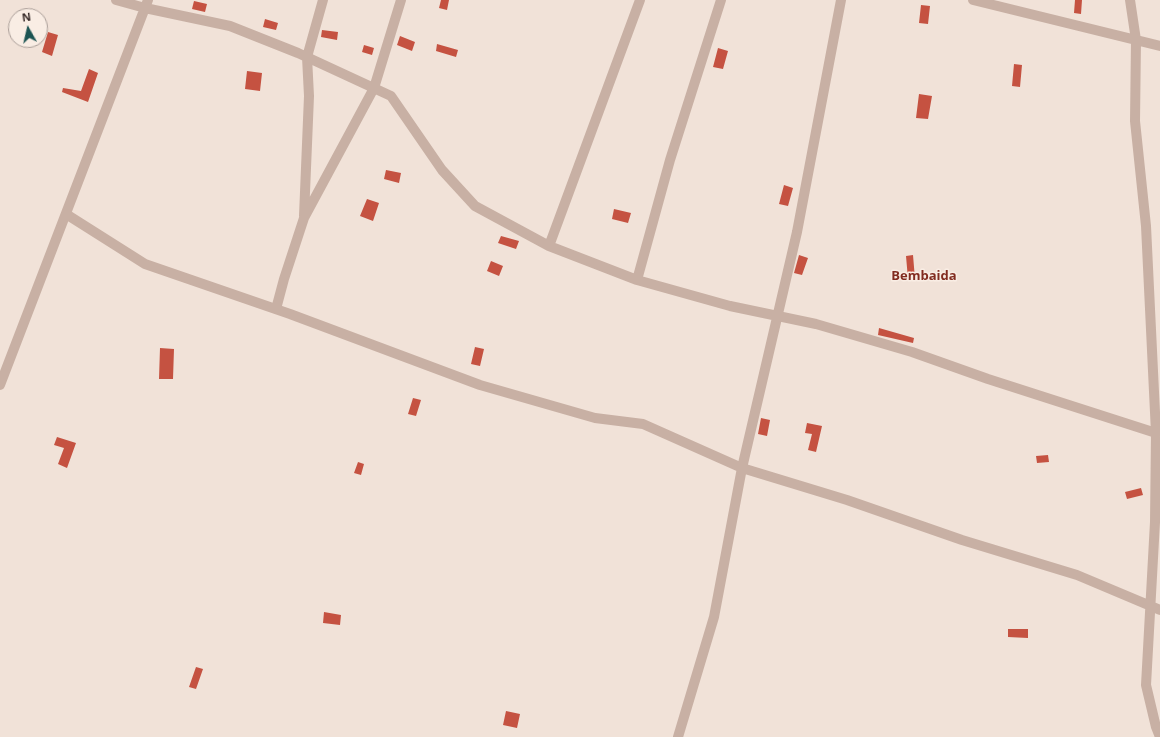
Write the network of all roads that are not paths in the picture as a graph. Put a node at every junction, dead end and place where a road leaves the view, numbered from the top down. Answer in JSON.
{"nodes":[{"id":1,"x":116,"y":0,"type":"edge"},
{"id":2,"x":323,"y":0,"type":"edge"},
{"id":3,"x":401,"y":0,"type":"edge"},
{"id":4,"x":640,"y":0,"type":"edge"},
{"id":5,"x":721,"y":0,"type":"edge"},
{"id":6,"x":841,"y":0,"type":"edge"},
{"id":7,"x":973,"y":0,"type":"edge"},
{"id":8,"x":1130,"y":0,"type":"edge"},
{"id":9,"x":146,"y":4,"type":"edge"},
{"id":10,"x":1136,"y":40,"type":"junction"},
{"id":11,"x":1160,"y":46,"type":"edge"},
{"id":12,"x":307,"y":57,"type":"junction"},
{"id":13,"x":374,"y":88,"type":"junction"},
{"id":14,"x":66,"y":214,"type":"junction"},
{"id":15,"x":304,"y":218,"type":"junction"},
{"id":16,"x":549,"y":246,"type":"junction"},
{"id":17,"x":637,"y":280,"type":"junction"},
{"id":18,"x":276,"y":309,"type":"junction"},
{"id":19,"x":777,"y":316,"type":"junction"},
{"id":20,"x":0,"y":385,"type":"edge"},
{"id":21,"x":1156,"y":433,"type":"junction"},
{"id":22,"x":742,"y":468,"type":"junction"},
{"id":23,"x":1155,"y":608,"type":"edge"},
{"id":24,"x":678,"y":737,"type":"edge"},
{"id":25,"x":1160,"y":737,"type":"edge"}],
"edges":[{"from":1,"to":9,"type":"street"},
{"from":2,"to":12,"type":"street"},
{"from":3,"to":13,"type":"street"},
{"from":4,"to":16,"type":"street"},
{"from":5,"to":17,"type":"street"},
{"from":6,"to":19,"type":"street"},
{"from":7,"to":10,"type":"street"},
{"from":8,"to":10,"type":"street"},
{"from":9,"to":12,"type":"street"},
{"from":9,"to":14,"type":"street"},
{"from":10,"to":11,"type":"street"},
{"from":10,"to":21,"type":"street"},
{"from":12,"to":13,"type":"street"},
{"from":12,"to":15,"type":"street"},
{"from":13,"to":15,"type":"street"},
{"from":13,"to":16,"type":"street"},
{"from":14,"to":18,"type":"street"},
{"from":14,"to":20,"type":"street"},
{"from":15,"to":18,"type":"street"},
{"from":16,"to":17,"type":"street"},
{"from":17,"to":19,"type":"street"},
{"from":18,"to":22,"type":"street"},
{"from":19,"to":21,"type":"street"},
{"from":19,"to":22,"type":"street"},
{"from":21,"to":23,"type":"street"},
{"from":22,"to":23,"type":"street"},
{"from":22,"to":24,"type":"street"},
{"from":23,"to":25,"type":"street"}]}
